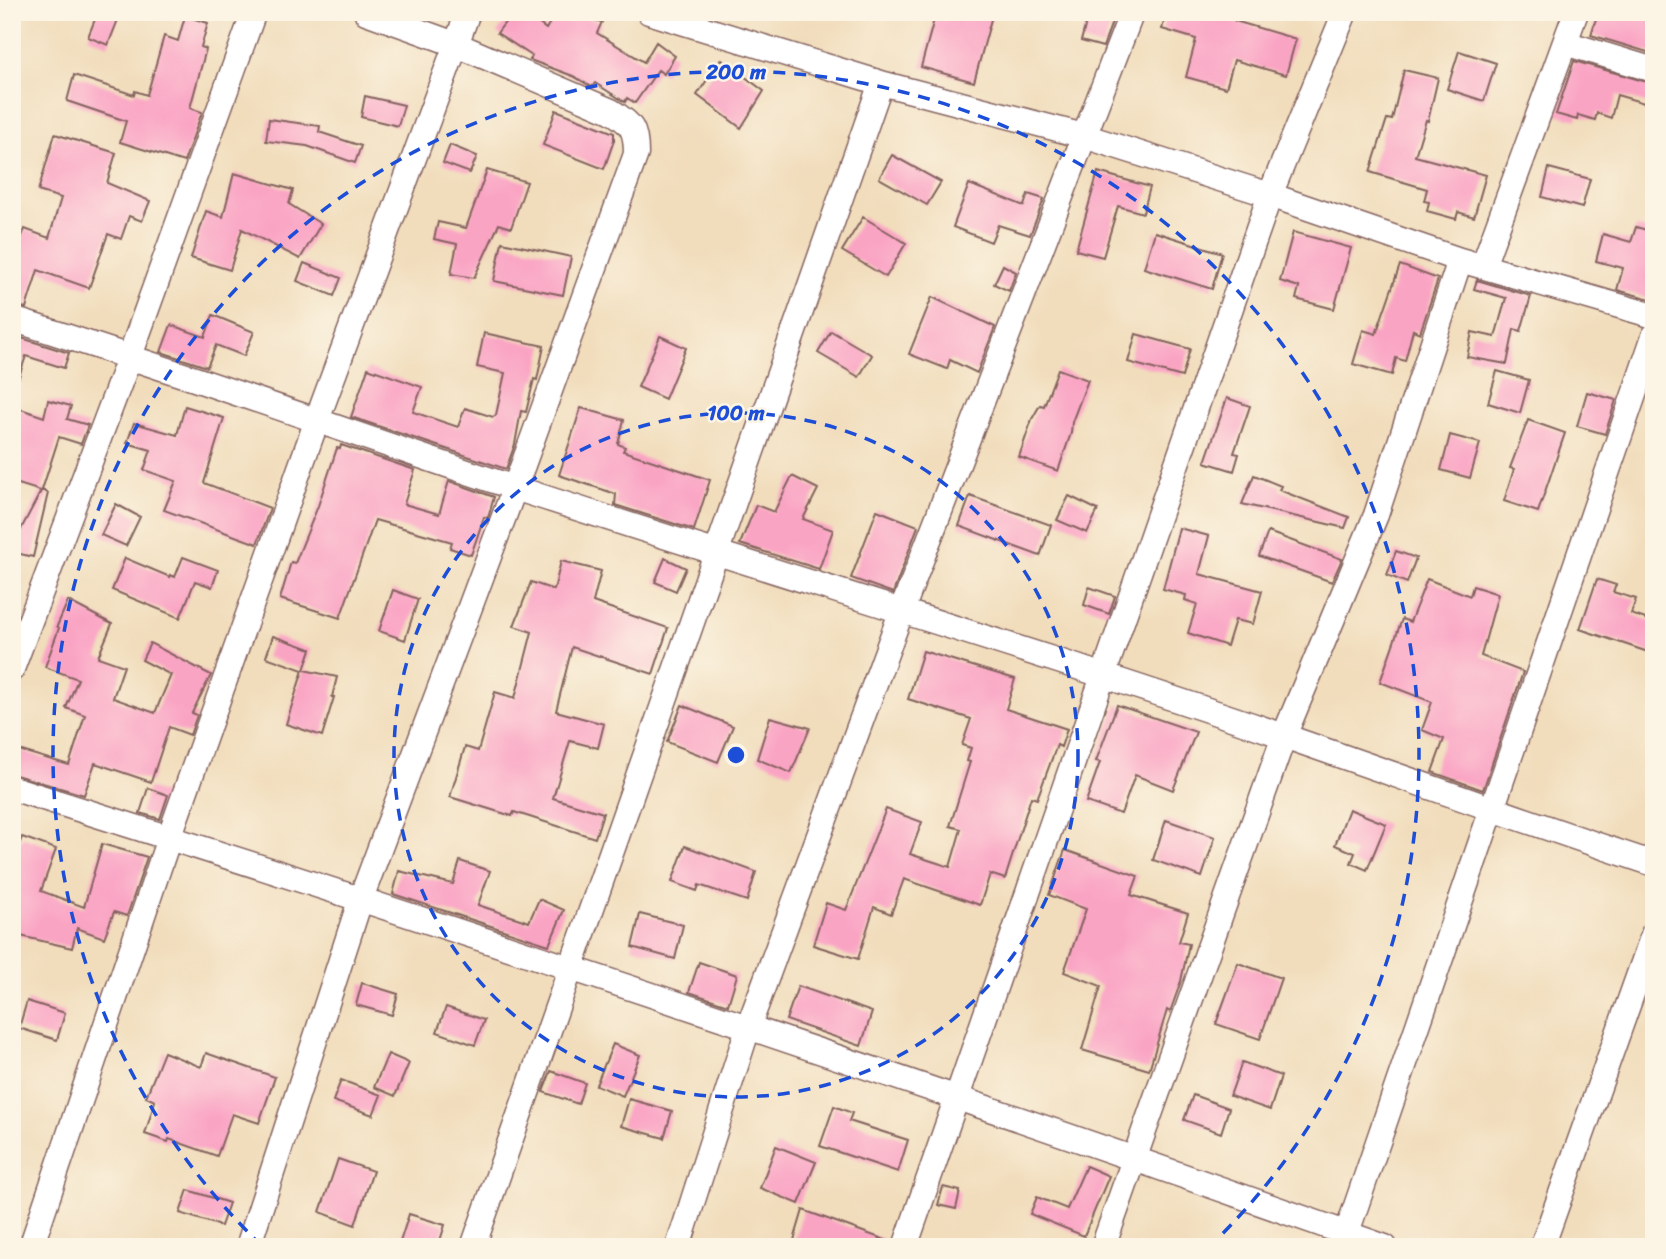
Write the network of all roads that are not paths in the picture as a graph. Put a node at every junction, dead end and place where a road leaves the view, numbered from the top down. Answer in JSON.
{"nodes":[{"id":1,"x":254,"y":12,"type":"edge"},
{"id":2,"x":366,"y":12,"type":"edge"},
{"id":3,"x":468,"y":12,"type":"edge"},
{"id":4,"x":649,"y":12,"type":"edge"},
{"id":5,"x":1132,"y":12,"type":"edge"},
{"id":6,"x":1345,"y":12,"type":"edge"},
{"id":7,"x":1576,"y":12,"type":"edge"},
{"id":8,"x":694,"y":19,"type":"edge"},
{"id":9,"x":1565,"y":43,"type":"junction"},
{"id":10,"x":456,"y":44,"type":"junction"},
{"id":11,"x":1654,"y":70,"type":"edge"},
{"id":12,"x":881,"y":83,"type":"junction"},
{"id":13,"x":1084,"y":136,"type":"junction"},
{"id":14,"x":1270,"y":194,"type":"junction"},
{"id":15,"x":1471,"y":263,"type":"junction"},
{"id":16,"x":1654,"y":316,"type":"edge"},
{"id":17,"x":12,"y":319,"type":"edge"},
{"id":18,"x":1654,"y":336,"type":"edge"},
{"id":19,"x":130,"y":356,"type":"junction"},
{"id":20,"x":317,"y":419,"type":"junction"},
{"id":21,"x":515,"y":487,"type":"junction"},
{"id":22,"x":717,"y":551,"type":"junction"},
{"id":23,"x":902,"y":610,"type":"junction"},
{"id":24,"x":12,"y":669,"type":"edge"},
{"id":25,"x":1103,"y":676,"type":"junction"},
{"id":26,"x":1284,"y":736,"type":"junction"},
{"id":27,"x":12,"y":788,"type":"edge"},
{"id":28,"x":1491,"y":810,"type":"junction"},
{"id":29,"x":169,"y":838,"type":"junction"},
{"id":30,"x":1654,"y":864,"type":"edge"},
{"id":31,"x":360,"y":901,"type":"junction"},
{"id":32,"x":1654,"y":932,"type":"edge"},
{"id":33,"x":570,"y":968,"type":"junction"},
{"id":34,"x":748,"y":1028,"type":"junction"},
{"id":35,"x":957,"y":1097,"type":"junction"},
{"id":36,"x":1133,"y":1158,"type":"junction"},
{"id":37,"x":1344,"y":1240,"type":"edge"},
{"id":38,"x":31,"y":1247,"type":"edge"},
{"id":39,"x":248,"y":1247,"type":"edge"},
{"id":40,"x":473,"y":1247,"type":"edge"},
{"id":41,"x":678,"y":1247,"type":"edge"},
{"id":42,"x":905,"y":1247,"type":"edge"},
{"id":43,"x":1103,"y":1247,"type":"edge"},
{"id":44,"x":1385,"y":1247,"type":"edge"},
{"id":45,"x":1542,"y":1247,"type":"edge"}],
"edges":[{"from":1,"to":19,"type":"street"},
{"from":2,"to":10,"type":"street"},
{"from":3,"to":10,"type":"street"},
{"from":4,"to":8,"type":"street"},
{"from":5,"to":13,"type":"street"},
{"from":6,"to":14,"type":"street"},
{"from":7,"to":9,"type":"street"},
{"from":8,"to":12,"type":"street"},
{"from":9,"to":11,"type":"street"},
{"from":9,"to":15,"type":"street"},
{"from":10,"to":20,"type":"street"},
{"from":10,"to":21,"type":"street"},
{"from":12,"to":13,"type":"street"},
{"from":12,"to":22,"type":"street"},
{"from":13,"to":14,"type":"street"},
{"from":13,"to":23,"type":"street"},
{"from":14,"to":15,"type":"street"},
{"from":14,"to":25,"type":"street"},
{"from":15,"to":16,"type":"street"},
{"from":15,"to":26,"type":"street"},
{"from":17,"to":19,"type":"street"},
{"from":18,"to":28,"type":"street"},
{"from":19,"to":20,"type":"street"},
{"from":19,"to":24,"type":"street"},
{"from":20,"to":21,"type":"street"},
{"from":20,"to":29,"type":"street"},
{"from":21,"to":22,"type":"street"},
{"from":21,"to":31,"type":"street"},
{"from":22,"to":23,"type":"street"},
{"from":22,"to":33,"type":"street"},
{"from":23,"to":25,"type":"street"},
{"from":23,"to":34,"type":"street"},
{"from":25,"to":26,"type":"street"},
{"from":25,"to":35,"type":"street"},
{"from":26,"to":28,"type":"street"},
{"from":26,"to":36,"type":"street"},
{"from":27,"to":29,"type":"street"},
{"from":28,"to":30,"type":"street"},
{"from":28,"to":37,"type":"street"},
{"from":29,"to":31,"type":"street"},
{"from":29,"to":38,"type":"street"},
{"from":31,"to":33,"type":"street"},
{"from":31,"to":39,"type":"street"},
{"from":32,"to":45,"type":"street"},
{"from":33,"to":34,"type":"street"},
{"from":33,"to":40,"type":"street"},
{"from":34,"to":35,"type":"street"},
{"from":34,"to":41,"type":"street"},
{"from":35,"to":36,"type":"street"},
{"from":35,"to":42,"type":"street"},
{"from":36,"to":37,"type":"street"},
{"from":36,"to":43,"type":"street"},
{"from":37,"to":44,"type":"street"}]}
